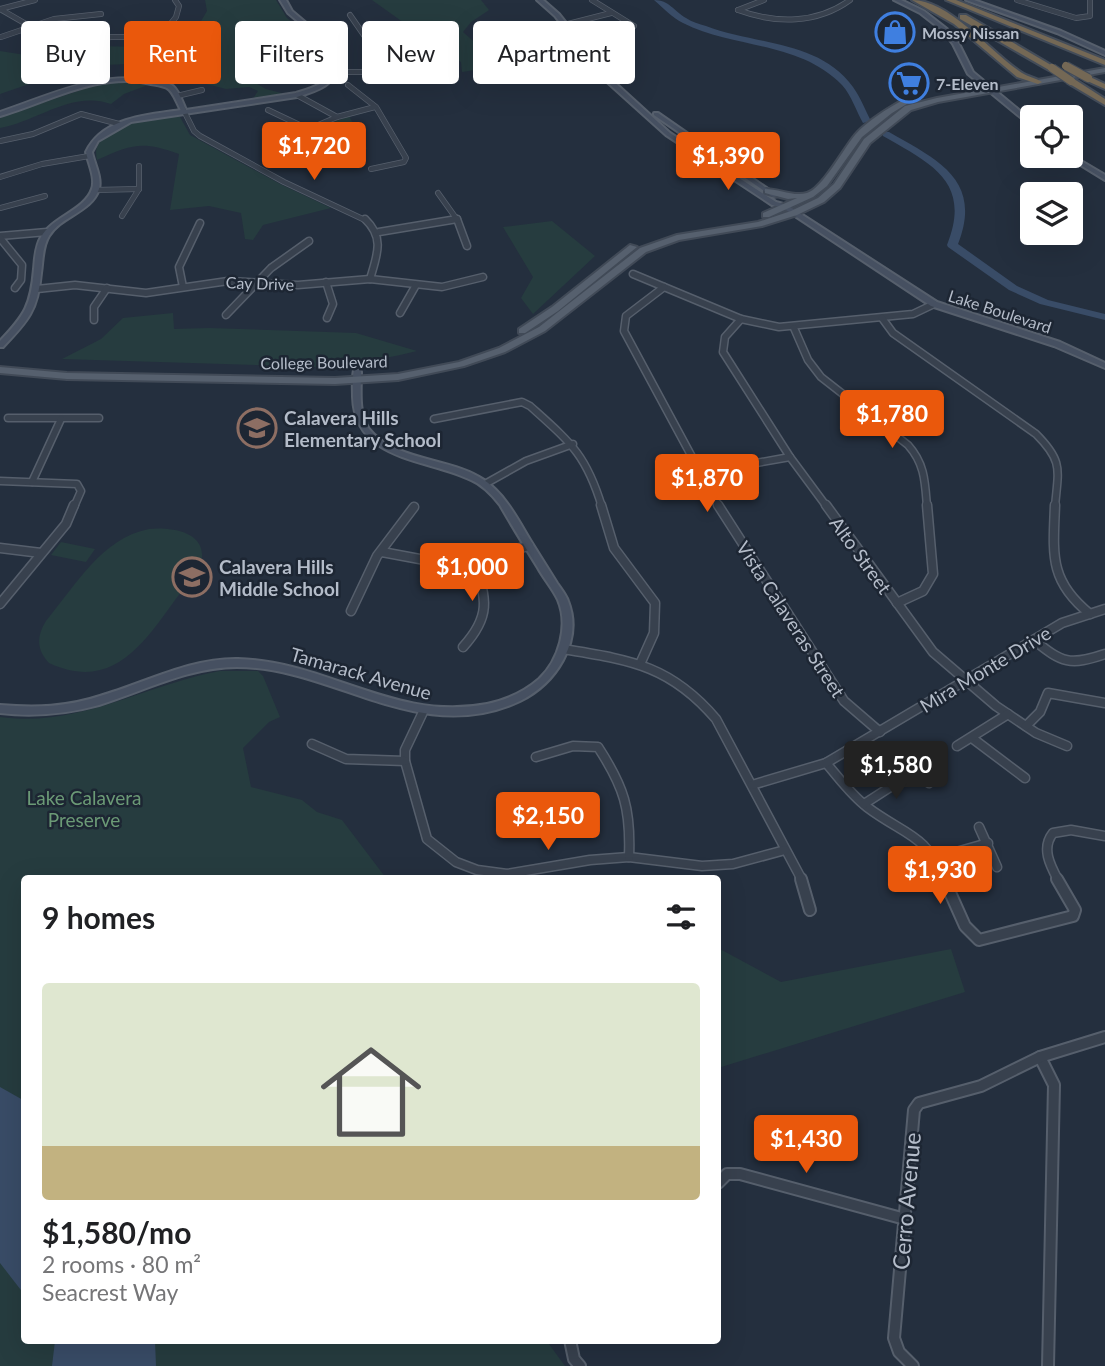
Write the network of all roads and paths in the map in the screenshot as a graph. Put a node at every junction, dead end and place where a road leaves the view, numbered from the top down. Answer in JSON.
{"nodes":[{"id":1,"x":35,"y":0,"type":"edge"},
{"id":2,"x":175,"y":0,"type":"edge"},
{"id":3,"x":283,"y":0,"type":"edge"},
{"id":4,"x":540,"y":0,"type":"edge"},
{"id":5,"x":592,"y":0,"type":"edge"},
{"id":6,"x":745,"y":0,"type":"edge"},
{"id":7,"x":764,"y":0,"type":"edge"},
{"id":8,"x":850,"y":0,"type":"edge"},
{"id":9,"x":897,"y":0,"type":"edge"},
{"id":10,"x":916,"y":0,"type":"edge"},
{"id":11,"x":926,"y":0,"type":"edge"},
{"id":12,"x":940,"y":0,"type":"edge"},
{"id":13,"x":950,"y":0,"type":"edge"},
{"id":14,"x":969,"y":0,"type":"edge"},
{"id":15,"x":1017,"y":0,"type":"edge"},
{"id":16,"x":1090,"y":0,"type":"edge"},
{"id":17,"x":754,"y":6,"type":"junction"},
{"id":18,"x":0,"y":9,"type":"edge"},
{"id":19,"x":611,"y":13,"type":"junction"},
{"id":20,"x":101,"y":14,"type":"dead end"},
{"id":21,"x":350,"y":15,"type":"dead end"},
{"id":22,"x":51,"y":21,"type":"edge"},
{"id":23,"x":301,"y":21,"type":"edge"},
{"id":24,"x":560,"y":21,"type":"edge"},
{"id":25,"x":584,"y":21,"type":"edge"},
{"id":26,"x":625,"y":21,"type":"edge"},
{"id":27,"x":21,"y":22,"type":"edge"},
{"id":28,"x":21,"y":30,"type":"edge"},
{"id":29,"x":362,"y":32,"type":"edge"},
{"id":30,"x":1,"y":37,"type":"edge"},
{"id":31,"x":110,"y":37,"type":"edge"},
{"id":32,"x":1105,"y":53,"type":"edge"},
{"id":33,"x":1105,"y":63,"type":"edge"},
{"id":34,"x":1105,"y":70,"type":"edge"},
{"id":35,"x":1025,"y":78,"type":"junction"},
{"id":36,"x":1085,"y":78,"type":"junction"},
{"id":37,"x":1038,"y":82,"type":"junction"},
{"id":38,"x":323,"y":84,"type":"edge"},
{"id":39,"x":612,"y":84,"type":"edge"},
{"id":40,"x":620,"y":84,"type":"edge"},
{"id":41,"x":348,"y":85,"type":"dead end"},
{"id":42,"x":1105,"y":87,"type":"edge"},
{"id":43,"x":990,"y":88,"type":"junction"},
{"id":44,"x":202,"y":90,"type":"dead end"},
{"id":45,"x":1105,"y":93,"type":"edge"},
{"id":46,"x":297,"y":95,"type":"junction"},
{"id":47,"x":177,"y":96,"type":"junction"},
{"id":48,"x":914,"y":103,"type":"junction"},
{"id":49,"x":1105,"y":103,"type":"edge"},
{"id":50,"x":375,"y":107,"type":"junction"},
{"id":51,"x":183,"y":110,"type":"junction"},
{"id":52,"x":268,"y":110,"type":"dead end"},
{"id":53,"x":1020,"y":112,"type":"edge"},
{"id":54,"x":0,"y":114,"type":"edge"},
{"id":55,"x":337,"y":117,"type":"junction"},
{"id":56,"x":119,"y":124,"type":"junction"},
{"id":57,"x":309,"y":129,"type":"junction"},
{"id":58,"x":859,"y":135,"type":"junction"},
{"id":59,"x":0,"y":141,"type":"edge"},
{"id":60,"x":340,"y":141,"type":"dead end"},
{"id":61,"x":89,"y":156,"type":"junction"},
{"id":62,"x":855,"y":157,"type":"junction"},
{"id":63,"x":1083,"y":160,"type":"edge"},
{"id":64,"x":1083,"y":164,"type":"edge"},
{"id":65,"x":139,"y":166,"type":"dead end"},
{"id":66,"x":371,"y":169,"type":"dead end"},
{"id":67,"x":1093,"y":169,"type":"junction"},
{"id":68,"x":1105,"y":172,"type":"edge"},
{"id":69,"x":0,"y":177,"type":"edge"},
{"id":70,"x":1105,"y":178,"type":"edge"},
{"id":71,"x":826,"y":182,"type":"junction"},
{"id":72,"x":139,"y":189,"type":"junction"},
{"id":73,"x":95,"y":190,"type":"junction"},
{"id":74,"x":768,"y":191,"type":"junction"},
{"id":75,"x":438,"y":193,"type":"dead end"},
{"id":76,"x":44,"y":196,"type":"dead end"},
{"id":77,"x":785,"y":206,"type":"junction"},
{"id":78,"x":0,"y":208,"type":"edge"},
{"id":79,"x":794,"y":213,"type":"junction"},
{"id":80,"x":122,"y":216,"type":"dead end"},
{"id":81,"x":457,"y":219,"type":"junction"},
{"id":82,"x":200,"y":223,"type":"dead end"},
{"id":83,"x":683,"y":231,"type":"junction"},
{"id":84,"x":47,"y":232,"type":"junction"},
{"id":85,"x":379,"y":232,"type":"junction"},
{"id":86,"x":0,"y":237,"type":"edge"},
{"id":87,"x":669,"y":240,"type":"junction"},
{"id":88,"x":309,"y":241,"type":"dead end"},
{"id":89,"x":467,"y":246,"type":"dead end"},
{"id":90,"x":633,"y":274,"type":"dead end"},
{"id":91,"x":483,"y":277,"type":"dead end"},
{"id":92,"x":370,"y":279,"type":"junction"},
{"id":93,"x":326,"y":282,"type":"junction"},
{"id":94,"x":256,"y":283,"type":"junction"},
{"id":95,"x":416,"y":285,"type":"junction"},
{"id":96,"x":183,"y":287,"type":"junction"},
{"id":97,"x":664,"y":287,"type":"junction"},
{"id":98,"x":15,"y":288,"type":"dead end"},
{"id":99,"x":107,"y":288,"type":"junction"},
{"id":100,"x":37,"y":289,"type":"junction"},
{"id":101,"x":934,"y":304,"type":"junction"},
{"id":102,"x":400,"y":313,"type":"dead end"},
{"id":103,"x":226,"y":315,"type":"dead end"},
{"id":104,"x":327,"y":317,"type":"dead end"},
{"id":105,"x":882,"y":318,"type":"junction"},
{"id":106,"x":741,"y":319,"type":"junction"},
{"id":107,"x":94,"y":320,"type":"dead end"},
{"id":108,"x":794,"y":327,"type":"junction"},
{"id":109,"x":0,"y":345,"type":"edge"},
{"id":110,"x":0,"y":362,"type":"edge"},
{"id":111,"x":1105,"y":366,"type":"edge"},
{"id":112,"x":0,"y":370,"type":"edge"},
{"id":113,"x":357,"y":376,"type":"junction"},
{"id":114,"x":8,"y":418,"type":"dead end"},
{"id":115,"x":99,"y":418,"type":"dead end"},
{"id":116,"x":61,"y":419,"type":"junction"},
{"id":117,"x":433,"y":419,"type":"dead end"},
{"id":118,"x":573,"y":444,"type":"junction"},
{"id":119,"x":790,"y":457,"type":"junction"},
{"id":120,"x":700,"y":473,"type":"junction"},
{"id":121,"x":0,"y":481,"type":"edge"},
{"id":122,"x":32,"y":482,"type":"junction"},
{"id":123,"x":485,"y":484,"type":"junction"},
{"id":124,"x":414,"y":507,"type":"dead end"},
{"id":125,"x":529,"y":546,"type":"junction"},
{"id":126,"x":0,"y":548,"type":"edge"},
{"id":127,"x":382,"y":552,"type":"junction"},
{"id":128,"x":41,"y":553,"type":"junction"},
{"id":129,"x":474,"y":560,"type":"junction"},
{"id":130,"x":897,"y":603,"type":"junction"},
{"id":131,"x":0,"y":604,"type":"edge"},
{"id":132,"x":1105,"y":609,"type":"edge"},
{"id":133,"x":351,"y":611,"type":"dead end"},
{"id":134,"x":1090,"y":614,"type":"junction"},
{"id":135,"x":1034,"y":640,"type":"junction"},
{"id":136,"x":463,"y":647,"type":"dead end"},
{"id":137,"x":564,"y":649,"type":"junction"},
{"id":138,"x":1105,"y":654,"type":"edge"},
{"id":139,"x":641,"y":662,"type":"junction"},
{"id":140,"x":965,"y":681,"type":"junction"},
{"id":141,"x":1105,"y":703,"type":"edge"},
{"id":142,"x":0,"y":709,"type":"edge"},
{"id":143,"x":423,"y":712,"type":"junction"},
{"id":144,"x":1008,"y":714,"type":"junction"},
{"id":145,"x":1026,"y":726,"type":"junction"},
{"id":146,"x":880,"y":732,"type":"junction"},
{"id":147,"x":972,"y":738,"type":"junction"},
{"id":148,"x":312,"y":744,"type":"dead end"},
{"id":149,"x":957,"y":746,"type":"dead end"},
{"id":150,"x":1068,"y":746,"type":"dead end"},
{"id":151,"x":536,"y":757,"type":"dead end"},
{"id":152,"x":405,"y":761,"type":"junction"},
{"id":153,"x":896,"y":761,"type":"dead end"},
{"id":154,"x":826,"y":763,"type":"junction"},
{"id":155,"x":912,"y":773,"type":"junction"},
{"id":156,"x":1025,"y":778,"type":"dead end"},
{"id":157,"x":929,"y":783,"type":"dead end"},
{"id":158,"x":752,"y":785,"type":"junction"},
{"id":159,"x":864,"y":804,"type":"junction"},
{"id":160,"x":978,"y":827,"type":"dead end"},
{"id":161,"x":1105,"y":836,"type":"edge"},
{"id":162,"x":988,"y":843,"type":"junction"},
{"id":163,"x":785,"y":850,"type":"junction"},
{"id":164,"x":629,"y":857,"type":"junction"},
{"id":165,"x":935,"y":858,"type":"junction"},
{"id":166,"x":997,"y":867,"type":"dead end"},
{"id":167,"x":810,"y":910,"type":"dead end"},
{"id":168,"x":1105,"y":1037,"type":"edge"},
{"id":169,"x":1040,"y":1057,"type":"junction"},
{"id":170,"x":721,"y":1180,"type":"edge"},
{"id":171,"x":905,"y":1219,"type":"junction"},
{"id":172,"x":571,"y":1344,"type":"edge"},
{"id":173,"x":580,"y":1366,"type":"edge"},
{"id":174,"x":913,"y":1366,"type":"edge"},
{"id":175,"x":1048,"y":1366,"type":"edge"}],
"edges":[{"from":1,"to":18,"type":"street"},
{"from":2,"to":31,"type":"street"},
{"from":3,"to":23,"type":"street"},
{"from":4,"to":24,"type":"street"},
{"from":5,"to":19,"type":"street"},
{"from":6,"to":17,"type":"street"},
{"from":7,"to":17,"type":"street"},
{"from":8,"to":17,"type":"street"},
{"from":9,"to":43,"type":"street"},
{"from":10,"to":35,"type":"highway"},
{"from":11,"to":49,"type":"highway","bridge":true},
{"from":12,"to":36,"type":"highway","bridge":true},
{"from":13,"to":33,"type":"highway"},
{"from":14,"to":32,"type":"street"},
{"from":15,"to":16,"type":"street"},
{"from":18,"to":27,"type":"street"},
{"from":19,"to":25,"type":"street"},
{"from":19,"to":26,"type":"street"},
{"from":20,"to":22,"type":"street"},
{"from":21,"to":29,"type":"street"},
{"from":28,"to":30,"type":"street"},
{"from":33,"to":35,"type":"main road","name":"College Boulevard"},
{"from":34,"to":37,"type":"main road","name":"College Boulevard"},
{"from":35,"to":37,"type":"highway"},
{"from":35,"to":43,"type":"main road","name":"College Boulevard"},
{"from":36,"to":42,"type":"highway"},
{"from":36,"to":45,"type":"highway"},
{"from":37,"to":43,"type":"main road","name":"College Boulevard"},
{"from":38,"to":46,"type":"street"},
{"from":39,"to":77,"type":"street"},
{"from":40,"to":74,"type":"street"},
{"from":41,"to":50,"type":"street"},
{"from":43,"to":48,"type":"main road","name":"College Boulevard"},
{"from":43,"to":53,"type":"street"},
{"from":44,"to":47,"type":"street"},
{"from":46,"to":51,"type":"street"},
{"from":46,"to":55,"type":"street"},
{"from":47,"to":51,"type":"street"},
{"from":47,"to":54,"type":"street"},
{"from":48,"to":58,"type":"main road","name":"College Boulevard"},
{"from":48,"to":62,"type":"main road","name":"College Boulevard"},
{"from":50,"to":55,"type":"street"},
{"from":50,"to":66,"type":"street"},
{"from":51,"to":56,"type":"street"},
{"from":51,"to":85,"type":"street"},
{"from":52,"to":57,"type":"street"},
{"from":55,"to":57,"type":"street"},
{"from":56,"to":59,"type":"street"},
{"from":56,"to":61,"type":"street"},
{"from":57,"to":60,"type":"street"},
{"from":58,"to":62,"type":"main road"},
{"from":58,"to":71,"type":"main road","name":"College Boulevard"},
{"from":61,"to":69,"type":"street"},
{"from":61,"to":73,"type":"street"},
{"from":62,"to":79,"type":"main road","name":"College Boulevard"},
{"from":63,"to":67,"type":"street"},
{"from":64,"to":67,"type":"street"},
{"from":65,"to":72,"type":"street"},
{"from":67,"to":68,"type":"street"},
{"from":67,"to":70,"type":"street"},
{"from":71,"to":74,"type":"main road"},
{"from":71,"to":77,"type":"main road","name":"College Boulevard"},
{"from":72,"to":73,"type":"street"},
{"from":72,"to":80,"type":"street"},
{"from":73,"to":84,"type":"street"},
{"from":74,"to":77,"type":"street"},
{"from":75,"to":81,"type":"street"},
{"from":76,"to":78,"type":"street"},
{"from":77,"to":79,"type":"street","name":"Lake Boulevard"},
{"from":77,"to":83,"type":"main road","name":"College Boulevard"},
{"from":79,"to":87,"type":"main road","name":"College Boulevard"},
{"from":79,"to":101,"type":"street","name":"Lake Boulevard"},
{"from":81,"to":85,"type":"street"},
{"from":81,"to":89,"type":"street"},
{"from":82,"to":96,"type":"street"},
{"from":83,"to":87,"type":"main road"},
{"from":83,"to":113,"type":"main road","name":"College Boulevard"},
{"from":84,"to":86,"type":"street"},
{"from":84,"to":100,"type":"street"},
{"from":85,"to":92,"type":"street"},
{"from":86,"to":98,"type":"street"},
{"from":87,"to":113,"type":"main road","name":"College Boulevard"},
{"from":88,"to":94,"type":"street"},
{"from":90,"to":97,"type":"street"},
{"from":91,"to":95,"type":"street","name":"Cay Drive"},
{"from":92,"to":93,"type":"street","name":"Cay Drive"},
{"from":92,"to":95,"type":"street","name":"Cay Drive"},
{"from":93,"to":94,"type":"street","name":"Cay Drive"},
{"from":93,"to":104,"type":"street"},
{"from":94,"to":96,"type":"street","name":"Cay Drive"},
{"from":94,"to":103,"type":"street"},
{"from":95,"to":102,"type":"street"},
{"from":96,"to":99,"type":"street","name":"Cay Drive"},
{"from":97,"to":106,"type":"street"},
{"from":97,"to":120,"type":"street","name":"Vista Calaveras Street"},
{"from":99,"to":100,"type":"street","name":"Cay Drive"},
{"from":99,"to":107,"type":"street"},
{"from":100,"to":109,"type":"street"},
{"from":101,"to":105,"type":"street"},
{"from":101,"to":111,"type":"street","name":"Lake Boulevard"},
{"from":105,"to":108,"type":"street"},
{"from":105,"to":134,"type":"street"},
{"from":106,"to":108,"type":"street"},
{"from":106,"to":119,"type":"street","name":"Alto Street"},
{"from":108,"to":130,"type":"street"},
{"from":110,"to":113,"type":"main road","name":"College Boulevard"},
{"from":112,"to":113,"type":"main road","name":"College Boulevard"},
{"from":113,"to":123,"type":"street","name":"Tamarack Avenue"},
{"from":114,"to":116,"type":"street"},
{"from":115,"to":116,"type":"street"},
{"from":116,"to":122,"type":"street"},
{"from":117,"to":118,"type":"street"},
{"from":118,"to":123,"type":"street"},
{"from":118,"to":139,"type":"street"},
{"from":119,"to":120,"type":"street"},
{"from":119,"to":130,"type":"street","name":"Alto Street"},
{"from":120,"to":146,"type":"street","name":"Vista Calaveras Street"},
{"from":121,"to":122,"type":"street"},
{"from":122,"to":128,"type":"street"},
{"from":123,"to":125,"type":"street","name":"Tamarack Avenue"},
{"from":124,"to":127,"type":"street"},
{"from":125,"to":129,"type":"street"},
{"from":125,"to":137,"type":"street","name":"Tamarack Avenue"},
{"from":126,"to":128,"type":"street"},
{"from":127,"to":129,"type":"street"},
{"from":127,"to":133,"type":"street"},
{"from":128,"to":131,"type":"street"},
{"from":129,"to":136,"type":"street"},
{"from":130,"to":140,"type":"street","name":"Alto Street"},
{"from":132,"to":134,"type":"street","name":"Mira Monte Drive"},
{"from":134,"to":135,"type":"street","name":"Mira Monte Drive"},
{"from":135,"to":138,"type":"street"},
{"from":135,"to":140,"type":"street","name":"Mira Monte Drive"},
{"from":137,"to":139,"type":"street"},
{"from":137,"to":143,"type":"street","name":"Tamarack Avenue"},
{"from":139,"to":158,"type":"street"},
{"from":140,"to":144,"type":"street","name":"Alto Street"},
{"from":140,"to":146,"type":"street","name":"Mira Monte Drive"},
{"from":141,"to":145,"type":"street"},
{"from":142,"to":143,"type":"street","name":"Tamarack Avenue"},
{"from":143,"to":152,"type":"street"},
{"from":144,"to":145,"type":"street","name":"Alto Street"},
{"from":144,"to":147,"type":"street"},
{"from":145,"to":150,"type":"street","name":"Alto Street"},
{"from":146,"to":154,"type":"street","name":"Mira Monte Drive"},
{"from":147,"to":149,"type":"street"},
{"from":147,"to":156,"type":"street"},
{"from":148,"to":152,"type":"street"},
{"from":151,"to":164,"type":"street"},
{"from":152,"to":164,"type":"street"},
{"from":153,"to":155,"type":"street"},
{"from":154,"to":158,"type":"street","name":"Mira Monte Drive"},
{"from":154,"to":159,"type":"street"},
{"from":155,"to":157,"type":"street"},
{"from":155,"to":159,"type":"street"},
{"from":158,"to":163,"type":"street"},
{"from":159,"to":165,"type":"street"},
{"from":160,"to":162,"type":"street"},
{"from":161,"to":165,"type":"street"},
{"from":162,"to":165,"type":"street"},
{"from":162,"to":166,"type":"street"},
{"from":163,"to":164,"type":"street"},
{"from":163,"to":167,"type":"street"},
{"from":168,"to":169,"type":"street","name":"Cerro Avenue"},
{"from":169,"to":171,"type":"street","name":"Cerro Avenue"},
{"from":169,"to":175,"type":"street"},
{"from":170,"to":171,"type":"street"},
{"from":171,"to":174,"type":"street","name":"Cerro Avenue"},
{"from":172,"to":173,"type":"street"}]}
